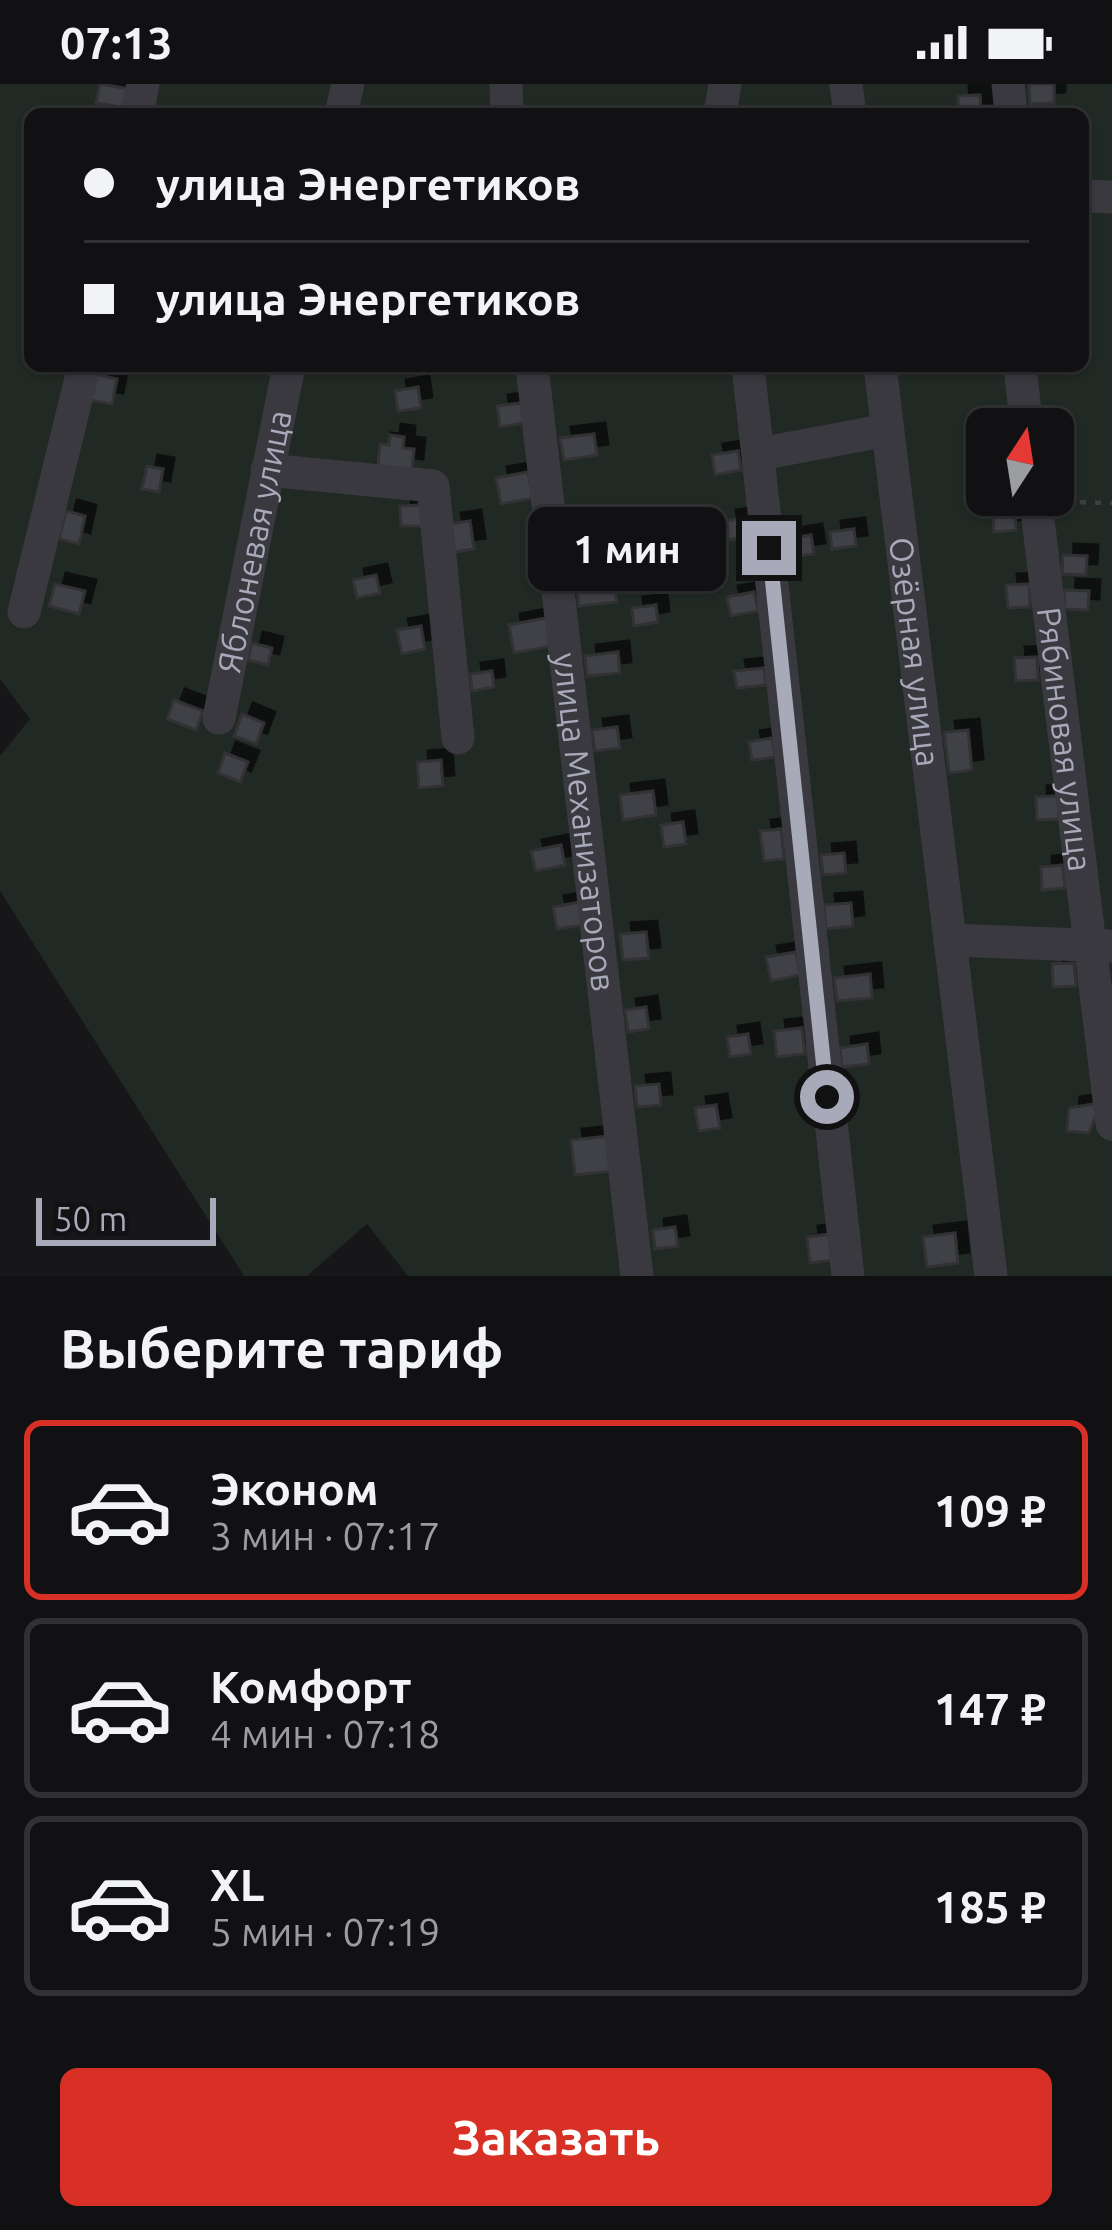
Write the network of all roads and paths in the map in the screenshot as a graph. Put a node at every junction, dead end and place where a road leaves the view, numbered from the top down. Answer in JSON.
{"nodes":[{"id":1,"x":83,"y":372,"type":"edge"},
{"id":2,"x":288,"y":372,"type":"edge"},
{"id":3,"x":533,"y":372,"type":"edge"},
{"id":4,"x":749,"y":372,"type":"edge"},
{"id":5,"x":881,"y":372,"type":"edge"},
{"id":6,"x":1021,"y":372,"type":"edge"},
{"id":7,"x":1025,"y":408,"type":"edge"},
{"id":8,"x":887,"y":430,"type":"junction"},
{"id":9,"x":760,"y":454,"type":"junction"},
{"id":10,"x":267,"y":470,"type":"junction"},
{"id":11,"x":1074,"y":501,"type":"edge"},
{"id":12,"x":1112,"y":503,"type":"edge"},
{"id":13,"x":1038,"y":516,"type":"edge"},
{"id":14,"x":24,"y":612,"type":"dead end"},
{"id":15,"x":219,"y":718,"type":"dead end"},
{"id":16,"x":458,"y":738,"type":"dead end"},
{"id":17,"x":950,"y":940,"type":"junction"},
{"id":18,"x":1101,"y":945,"type":"edge"},
{"id":19,"x":1112,"y":1124,"type":"edge"},
{"id":20,"x":637,"y":1276,"type":"edge"},
{"id":21,"x":848,"y":1276,"type":"edge"},
{"id":22,"x":991,"y":1276,"type":"edge"}],
"edges":[{"from":1,"to":14,"type":"street"},
{"from":2,"to":10,"type":"street","name":"Яблоневая улица"},
{"from":3,"to":20,"type":"street","name":"улица Механизаторов"},
{"from":4,"to":9,"type":"street"},
{"from":5,"to":8,"type":"street","name":"Озёрная улица"},
{"from":6,"to":7,"type":"street"},
{"from":8,"to":9,"type":"street"},
{"from":8,"to":17,"type":"street","name":"Озёрная улица"},
{"from":9,"to":21,"type":"street"},
{"from":10,"to":15,"type":"street","name":"Яблоневая улица"},
{"from":10,"to":16,"type":"street"},
{"from":11,"to":12,"type":"path"},
{"from":13,"to":18,"type":"street","name":"Рябиновая улица"},
{"from":17,"to":18,"type":"street"},
{"from":17,"to":22,"type":"street","name":"Озёрная улица"},
{"from":18,"to":19,"type":"street","name":"Рябиновая улица"}]}
